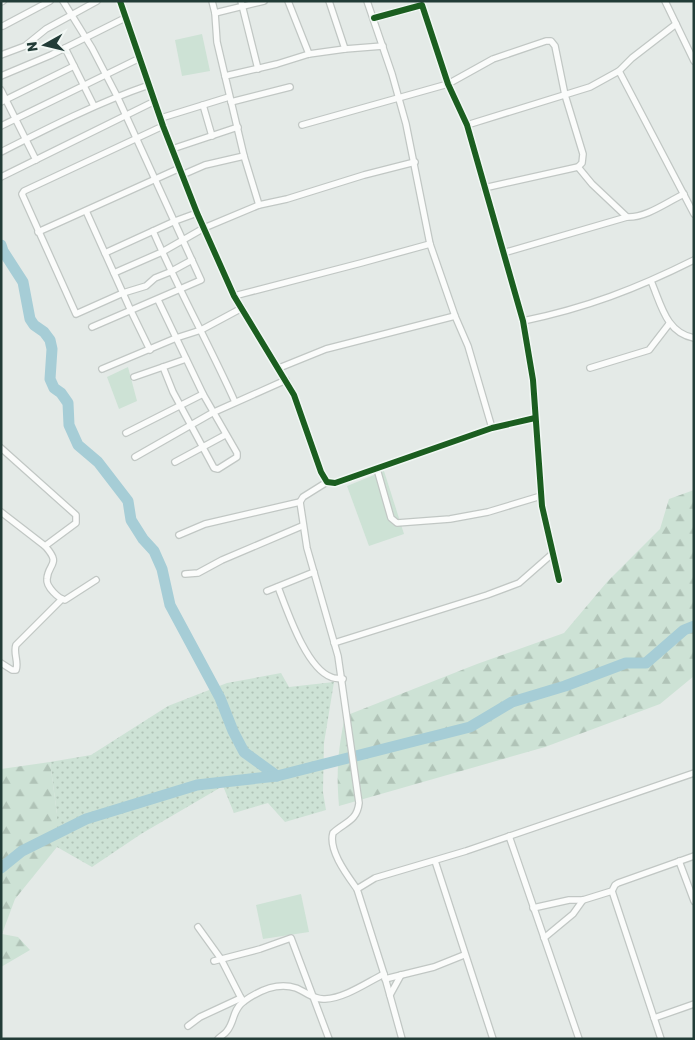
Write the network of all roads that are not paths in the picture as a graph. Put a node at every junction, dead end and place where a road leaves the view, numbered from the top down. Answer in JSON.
{"nodes":[{"id":1,"x":50,"y":1,"type":"edge"},
{"id":2,"x":63,"y":1,"type":"edge"},
{"id":3,"x":97,"y":1,"type":"edge"},
{"id":4,"x":120,"y":1,"type":"edge"},
{"id":5,"x":212,"y":1,"type":"edge"},
{"id":6,"x":264,"y":1,"type":"edge"},
{"id":7,"x":288,"y":1,"type":"edge"},
{"id":8,"x":328,"y":1,"type":"edge"},
{"id":9,"x":367,"y":1,"type":"edge"},
{"id":10,"x":665,"y":1,"type":"edge"},
{"id":11,"x":242,"y":4,"type":"edge"},
{"id":12,"x":216,"y":13,"type":"junction"},
{"id":13,"x":72,"y":15,"type":"junction"},
{"id":14,"x":126,"y":18,"type":"junction"},
{"id":15,"x":374,"y":18,"type":"junction"},
{"id":16,"x":676,"y":24,"type":"junction"},
{"id":17,"x":3,"y":26,"type":"dead end"},
{"id":18,"x":85,"y":38,"type":"junction"},
{"id":19,"x":694,"y":44,"type":"edge"},
{"id":20,"x":383,"y":46,"type":"junction"},
{"id":21,"x":687,"y":47,"type":"junction"},
{"id":22,"x":65,"y":48,"type":"junction"},
{"id":23,"x":345,"y":49,"type":"junction"},
{"id":24,"x":309,"y":54,"type":"junction"},
{"id":25,"x":1,"y":56,"type":"edge"},
{"id":26,"x":140,"y":58,"type":"junction"},
{"id":27,"x":694,"y":61,"type":"edge"},
{"id":28,"x":74,"y":66,"type":"junction"},
{"id":29,"x":258,"y":69,"type":"junction"},
{"id":30,"x":619,"y":71,"type":"junction"},
{"id":31,"x":106,"y":75,"type":"junction"},
{"id":32,"x":1,"y":76,"type":"edge"},
{"id":33,"x":225,"y":76,"type":"junction"},
{"id":34,"x":448,"y":84,"type":"junction"},
{"id":35,"x":149,"y":85,"type":"junction"},
{"id":36,"x":84,"y":86,"type":"junction"},
{"id":37,"x":290,"y":86,"type":"dead end"},
{"id":38,"x":1,"y":90,"type":"edge"},
{"id":39,"x":565,"y":95,"type":"junction"},
{"id":40,"x":117,"y":96,"type":"junction"},
{"id":41,"x":397,"y":97,"type":"junction"},
{"id":42,"x":230,"y":100,"type":"junction"},
{"id":43,"x":4,"y":101,"type":"edge"},
{"id":44,"x":155,"y":101,"type":"junction"},
{"id":45,"x":203,"y":105,"type":"junction"},
{"id":46,"x":94,"y":106,"type":"junction"},
{"id":47,"x":125,"y":116,"type":"junction"},
{"id":48,"x":16,"y":118,"type":"junction"},
{"id":49,"x":161,"y":118,"type":"junction"},
{"id":50,"x":467,"y":125,"type":"junction"},
{"id":51,"x":1,"y":126,"type":"edge"},
{"id":52,"x":163,"y":126,"type":"junction"},
{"id":53,"x":302,"y":126,"type":"dead end"},
{"id":54,"x":238,"y":127,"type":"junction"},
{"id":55,"x":212,"y":136,"type":"junction"},
{"id":56,"x":136,"y":138,"type":"junction"},
{"id":57,"x":26,"y":139,"type":"junction"},
{"id":58,"x":172,"y":149,"type":"junction"},
{"id":59,"x":1,"y":152,"type":"edge"},
{"id":60,"x":244,"y":156,"type":"junction"},
{"id":61,"x":36,"y":160,"type":"junction"},
{"id":62,"x":415,"y":162,"type":"junction"},
{"id":63,"x":578,"y":167,"type":"junction"},
{"id":64,"x":180,"y":168,"type":"junction"},
{"id":65,"x":182,"y":174,"type":"junction"},
{"id":66,"x":1,"y":177,"type":"edge"},
{"id":67,"x":154,"y":180,"type":"junction"},
{"id":68,"x":484,"y":188,"type":"junction"},
{"id":69,"x":684,"y":194,"type":"junction"},
{"id":70,"x":259,"y":206,"type":"junction"},
{"id":71,"x":86,"y":210,"type":"junction"},
{"id":72,"x":197,"y":213,"type":"junction"},
{"id":73,"x":694,"y":214,"type":"edge"},
{"id":74,"x":627,"y":217,"type":"junction"},
{"id":75,"x":175,"y":221,"type":"junction"},
{"id":76,"x":204,"y":228,"type":"junction"},
{"id":77,"x":154,"y":231,"type":"junction"},
{"id":78,"x":38,"y":232,"type":"junction"},
{"id":79,"x":183,"y":240,"type":"junction"},
{"id":80,"x":430,"y":244,"type":"junction"},
{"id":81,"x":162,"y":252,"type":"junction"},
{"id":82,"x":105,"y":253,"type":"junction"},
{"id":83,"x":503,"y":253,"type":"junction"},
{"id":84,"x":192,"y":260,"type":"junction"},
{"id":85,"x":694,"y":260,"type":"edge"},
{"id":86,"x":170,"y":272,"type":"junction"},
{"id":87,"x":114,"y":273,"type":"junction"},
{"id":88,"x":652,"y":282,"type":"junction"},
{"id":89,"x":181,"y":290,"type":"junction"},
{"id":90,"x":123,"y":293,"type":"junction"},
{"id":91,"x":234,"y":296,"type":"junction"},
{"id":92,"x":158,"y":300,"type":"junction"},
{"id":93,"x":242,"y":308,"type":"junction"},
{"id":94,"x":131,"y":311,"type":"junction"},
{"id":95,"x":455,"y":316,"type":"junction"},
{"id":96,"x":523,"y":321,"type":"junction"},
{"id":97,"x":669,"y":324,"type":"junction"},
{"id":98,"x":92,"y":327,"type":"dead end"},
{"id":99,"x":201,"y":330,"type":"junction"},
{"id":100,"x":176,"y":338,"type":"junction"},
{"id":101,"x":694,"y":338,"type":"edge"},
{"id":102,"x":150,"y":350,"type":"junction"},
{"id":103,"x":186,"y":359,"type":"junction"},
{"id":104,"x":163,"y":367,"type":"junction"},
{"id":105,"x":279,"y":368,"type":"junction"},
{"id":106,"x":590,"y":368,"type":"dead end"},
{"id":107,"x":102,"y":369,"type":"dead end"},
{"id":108,"x":134,"y":377,"type":"dead end"},
{"id":109,"x":286,"y":380,"type":"junction"},
{"id":110,"x":203,"y":394,"type":"junction"},
{"id":111,"x":235,"y":402,"type":"junction"},
{"id":112,"x":181,"y":406,"type":"junction"},
{"id":113,"x":212,"y":413,"type":"junction"},
{"id":114,"x":535,"y":418,"type":"junction"},
{"id":115,"x":191,"y":424,"type":"junction"},
{"id":116,"x":492,"y":428,"type":"junction"},
{"id":117,"x":126,"y":433,"type":"dead end"},
{"id":118,"x":226,"y":435,"type":"junction"},
{"id":119,"x":203,"y":447,"type":"junction"},
{"id":120,"x":1,"y":448,"type":"edge"},
{"id":121,"x":135,"y":457,"type":"dead end"},
{"id":122,"x":175,"y":462,"type":"dead end"},
{"id":123,"x":377,"y":469,"type":"junction"},
{"id":124,"x":327,"y":482,"type":"junction"},
{"id":125,"x":542,"y":496,"type":"junction"},
{"id":126,"x":300,"y":502,"type":"junction"},
{"id":127,"x":1,"y":512,"type":"edge"},
{"id":128,"x":302,"y":526,"type":"junction"},
{"id":129,"x":179,"y":535,"type":"dead end"},
{"id":130,"x":45,"y":546,"type":"junction"},
{"id":131,"x":552,"y":554,"type":"junction"},
{"id":132,"x":314,"y":572,"type":"junction"},
{"id":133,"x":185,"y":574,"type":"dead end"},
{"id":134,"x":96,"y":580,"type":"dead end"},
{"id":135,"x":559,"y":580,"type":"dead end"},
{"id":136,"x":278,"y":587,"type":"junction"},
{"id":137,"x":267,"y":591,"type":"dead end"},
{"id":138,"x":62,"y":599,"type":"junction"},
{"id":139,"x":334,"y":643,"type":"junction"},
{"id":140,"x":1,"y":663,"type":"edge"},
{"id":141,"x":343,"y":679,"type":"junction"},
{"id":142,"x":694,"y":773,"type":"edge"},
{"id":143,"x":509,"y":836,"type":"junction"},
{"id":144,"x":694,"y":856,"type":"edge"},
{"id":145,"x":435,"y":861,"type":"junction"},
{"id":146,"x":679,"y":861,"type":"junction"},
{"id":147,"x":357,"y":889,"type":"junction"},
{"id":148,"x":612,"y":891,"type":"junction"},
{"id":149,"x":583,"y":900,"type":"junction"},
{"id":150,"x":694,"y":902,"type":"edge"},
{"id":151,"x":533,"y":908,"type":"junction"},
{"id":152,"x":198,"y":927,"type":"dead end"},
{"id":153,"x":544,"y":938,"type":"junction"},
{"id":154,"x":464,"y":955,"type":"junction"},
{"id":155,"x":218,"y":960,"type":"junction"},
{"id":156,"x":385,"y":976,"type":"junction"},
{"id":157,"x":401,"y":976,"type":"junction"},
{"id":158,"x":390,"y":995,"type":"junction"},
{"id":159,"x":314,"y":998,"type":"junction"},
{"id":160,"x":242,"y":1000,"type":"junction"},
{"id":161,"x":694,"y":1004,"type":"edge"},
{"id":162,"x":654,"y":1018,"type":"junction"},
{"id":163,"x":188,"y":1026,"type":"dead end"},
{"id":164,"x":491,"y":1038,"type":"edge"},
{"id":165,"x":218,"y":1039,"type":"edge"},
{"id":166,"x":329,"y":1039,"type":"edge"},
{"id":167,"x":402,"y":1039,"type":"edge"},
{"id":168,"x":579,"y":1039,"type":"edge"},
{"id":169,"x":661,"y":1039,"type":"edge"}],
"edges":[{"from":1,"to":17,"type":"street"},
{"from":2,"to":13,"type":"street"},
{"from":3,"to":13,"type":"street"},
{"from":4,"to":14,"type":"street"},
{"from":5,"to":12,"type":"street"},
{"from":6,"to":11,"type":"street"},
{"from":7,"to":24,"type":"street"},
{"from":8,"to":23,"type":"street"},
{"from":9,"to":15,"type":"street"},
{"from":10,"to":16,"type":"street"},
{"from":11,"to":12,"type":"street"},
{"from":11,"to":29,"type":"street"},
{"from":12,"to":33,"type":"street"},
{"from":13,"to":18,"type":"street"},
{"from":13,"to":25,"type":"street"},
{"from":14,"to":18,"type":"street"},
{"from":14,"to":26,"type":"street"},
{"from":15,"to":20,"type":"street"},
{"from":15,"to":34,"type":"street"},
{"from":16,"to":21,"type":"street"},
{"from":16,"to":30,"type":"street"},
{"from":18,"to":22,"type":"street"},
{"from":18,"to":31,"type":"street"},
{"from":19,"to":21,"type":"street"},
{"from":20,"to":23,"type":"street"},
{"from":20,"to":41,"type":"street"},
{"from":21,"to":27,"type":"street"},
{"from":22,"to":28,"type":"street"},
{"from":22,"to":32,"type":"street"},
{"from":23,"to":24,"type":"street"},
{"from":24,"to":29,"type":"street"},
{"from":26,"to":31,"type":"street"},
{"from":26,"to":35,"type":"street"},
{"from":28,"to":36,"type":"street"},
{"from":28,"to":43,"type":"street"},
{"from":29,"to":33,"type":"street"},
{"from":30,"to":39,"type":"street"},
{"from":30,"to":69,"type":"street"},
{"from":31,"to":36,"type":"street"},
{"from":31,"to":40,"type":"street"},
{"from":33,"to":42,"type":"street"},
{"from":34,"to":39,"type":"street"},
{"from":34,"to":41,"type":"street"},
{"from":34,"to":50,"type":"street"},
{"from":35,"to":40,"type":"street"},
{"from":35,"to":44,"type":"street"},
{"from":36,"to":46,"type":"street"},
{"from":36,"to":48,"type":"street"},
{"from":37,"to":42,"type":"street"},
{"from":38,"to":43,"type":"street"},
{"from":39,"to":50,"type":"street"},
{"from":39,"to":63,"type":"street"},
{"from":40,"to":46,"type":"street"},
{"from":40,"to":47,"type":"street"},
{"from":41,"to":53,"type":"street"},
{"from":41,"to":62,"type":"street"},
{"from":42,"to":45,"type":"street"},
{"from":42,"to":54,"type":"street"},
{"from":43,"to":48,"type":"street"},
{"from":44,"to":47,"type":"street"},
{"from":44,"to":49,"type":"street"},
{"from":45,"to":49,"type":"street"},
{"from":45,"to":55,"type":"street"},
{"from":46,"to":57,"type":"street"},
{"from":47,"to":56,"type":"street"},
{"from":47,"to":61,"type":"street"},
{"from":48,"to":51,"type":"street"},
{"from":48,"to":57,"type":"street"},
{"from":49,"to":52,"type":"street"},
{"from":50,"to":68,"type":"street"},
{"from":52,"to":56,"type":"street"},
{"from":52,"to":58,"type":"street"},
{"from":54,"to":55,"type":"street"},
{"from":54,"to":60,"type":"street"},
{"from":55,"to":58,"type":"street"},
{"from":56,"to":67,"type":"street"},
{"from":56,"to":78,"type":"street"},
{"from":57,"to":59,"type":"street"},
{"from":57,"to":61,"type":"street"},
{"from":58,"to":64,"type":"street"},
{"from":60,"to":65,"type":"street"},
{"from":60,"to":70,"type":"street"},
{"from":61,"to":66,"type":"street"},
{"from":62,"to":70,"type":"street"},
{"from":62,"to":80,"type":"street"},
{"from":63,"to":68,"type":"street"},
{"from":63,"to":74,"type":"street"},
{"from":64,"to":65,"type":"street"},
{"from":64,"to":67,"type":"street"},
{"from":65,"to":72,"type":"street"},
{"from":67,"to":71,"type":"street"},
{"from":67,"to":75,"type":"street"},
{"from":68,"to":83,"type":"street"},
{"from":69,"to":73,"type":"street"},
{"from":69,"to":74,"type":"street"},
{"from":70,"to":76,"type":"street"},
{"from":71,"to":78,"type":"street"},
{"from":71,"to":82,"type":"street"},
{"from":72,"to":75,"type":"street"},
{"from":72,"to":76,"type":"street"},
{"from":74,"to":83,"type":"street"},
{"from":75,"to":77,"type":"street"},
{"from":75,"to":79,"type":"street"},
{"from":76,"to":79,"type":"street"},
{"from":76,"to":91,"type":"street"},
{"from":77,"to":81,"type":"street"},
{"from":77,"to":82,"type":"street"},
{"from":78,"to":90,"type":"street"},
{"from":79,"to":81,"type":"street"},
{"from":79,"to":84,"type":"street"},
{"from":80,"to":91,"type":"street"},
{"from":80,"to":95,"type":"street"},
{"from":81,"to":86,"type":"street"},
{"from":81,"to":87,"type":"street"},
{"from":82,"to":87,"type":"street"},
{"from":83,"to":96,"type":"street"},
{"from":84,"to":86,"type":"street"},
{"from":84,"to":89,"type":"street"},
{"from":85,"to":88,"type":"street"},
{"from":86,"to":89,"type":"street"},
{"from":86,"to":90,"type":"street"},
{"from":87,"to":90,"type":"street"},
{"from":88,"to":96,"type":"street"},
{"from":88,"to":97,"type":"street"},
{"from":89,"to":92,"type":"street"},
{"from":89,"to":99,"type":"street"},
{"from":90,"to":94,"type":"street"},
{"from":91,"to":93,"type":"street"},
{"from":92,"to":94,"type":"street"},
{"from":92,"to":100,"type":"street"},
{"from":93,"to":99,"type":"street"},
{"from":93,"to":105,"type":"street"},
{"from":94,"to":98,"type":"street"},
{"from":94,"to":102,"type":"street"},
{"from":95,"to":105,"type":"street"},
{"from":95,"to":116,"type":"street"},
{"from":96,"to":114,"type":"street"},
{"from":97,"to":101,"type":"street"},
{"from":97,"to":106,"type":"street"},
{"from":99,"to":100,"type":"street"},
{"from":99,"to":111,"type":"street"},
{"from":100,"to":102,"type":"street"},
{"from":100,"to":103,"type":"street"},
{"from":102,"to":107,"type":"street"},
{"from":103,"to":104,"type":"street"},
{"from":103,"to":110,"type":"street"},
{"from":104,"to":108,"type":"street"},
{"from":104,"to":112,"type":"street"},
{"from":105,"to":109,"type":"street"},
{"from":109,"to":111,"type":"street"},
{"from":109,"to":124,"type":"street"},
{"from":110,"to":112,"type":"street"},
{"from":110,"to":113,"type":"street"},
{"from":111,"to":113,"type":"street"},
{"from":112,"to":115,"type":"street"},
{"from":112,"to":117,"type":"street"},
{"from":113,"to":115,"type":"street"},
{"from":113,"to":118,"type":"street"},
{"from":114,"to":116,"type":"street"},
{"from":114,"to":125,"type":"street"},
{"from":115,"to":119,"type":"street"},
{"from":115,"to":121,"type":"street"},
{"from":116,"to":123,"type":"street"},
{"from":118,"to":119,"type":"street"},
{"from":118,"to":119,"type":"street"},
{"from":119,"to":122,"type":"street"},
{"from":120,"to":130,"type":"street"},
{"from":123,"to":124,"type":"street"},
{"from":123,"to":125,"type":"street"},
{"from":124,"to":126,"type":"street"},
{"from":125,"to":131,"type":"street"},
{"from":126,"to":128,"type":"street"},
{"from":126,"to":129,"type":"street"},
{"from":127,"to":130,"type":"street"},
{"from":128,"to":132,"type":"street"},
{"from":128,"to":133,"type":"street"},
{"from":130,"to":138,"type":"street"},
{"from":131,"to":135,"type":"street"},
{"from":131,"to":139,"type":"street"},
{"from":132,"to":136,"type":"street"},
{"from":132,"to":139,"type":"street"},
{"from":134,"to":138,"type":"street"},
{"from":136,"to":137,"type":"street"},
{"from":136,"to":141,"type":"street"},
{"from":138,"to":140,"type":"street"},
{"from":139,"to":141,"type":"street"},
{"from":141,"to":147,"type":"street"},
{"from":142,"to":143,"type":"street"},
{"from":143,"to":145,"type":"street"},
{"from":143,"to":151,"type":"street"},
{"from":144,"to":146,"type":"street"},
{"from":145,"to":147,"type":"street"},
{"from":145,"to":154,"type":"street"},
{"from":146,"to":148,"type":"street"},
{"from":146,"to":150,"type":"street"},
{"from":147,"to":156,"type":"street"},
{"from":148,"to":149,"type":"street"},
{"from":148,"to":162,"type":"street"},
{"from":149,"to":151,"type":"street"},
{"from":149,"to":153,"type":"street"},
{"from":151,"to":153,"type":"street"},
{"from":152,"to":155,"type":"street"},
{"from":153,"to":168,"type":"street"},
{"from":154,"to":157,"type":"street"},
{"from":154,"to":164,"type":"street"},
{"from":155,"to":159,"type":"street"},
{"from":155,"to":160,"type":"street"},
{"from":156,"to":157,"type":"street"},
{"from":156,"to":158,"type":"street"},
{"from":156,"to":159,"type":"street"},
{"from":157,"to":158,"type":"street"},
{"from":158,"to":167,"type":"street"},
{"from":159,"to":160,"type":"street"},
{"from":159,"to":166,"type":"street"},
{"from":160,"to":163,"type":"street"},
{"from":160,"to":165,"type":"street"},
{"from":161,"to":162,"type":"street"},
{"from":162,"to":169,"type":"street"}]}
